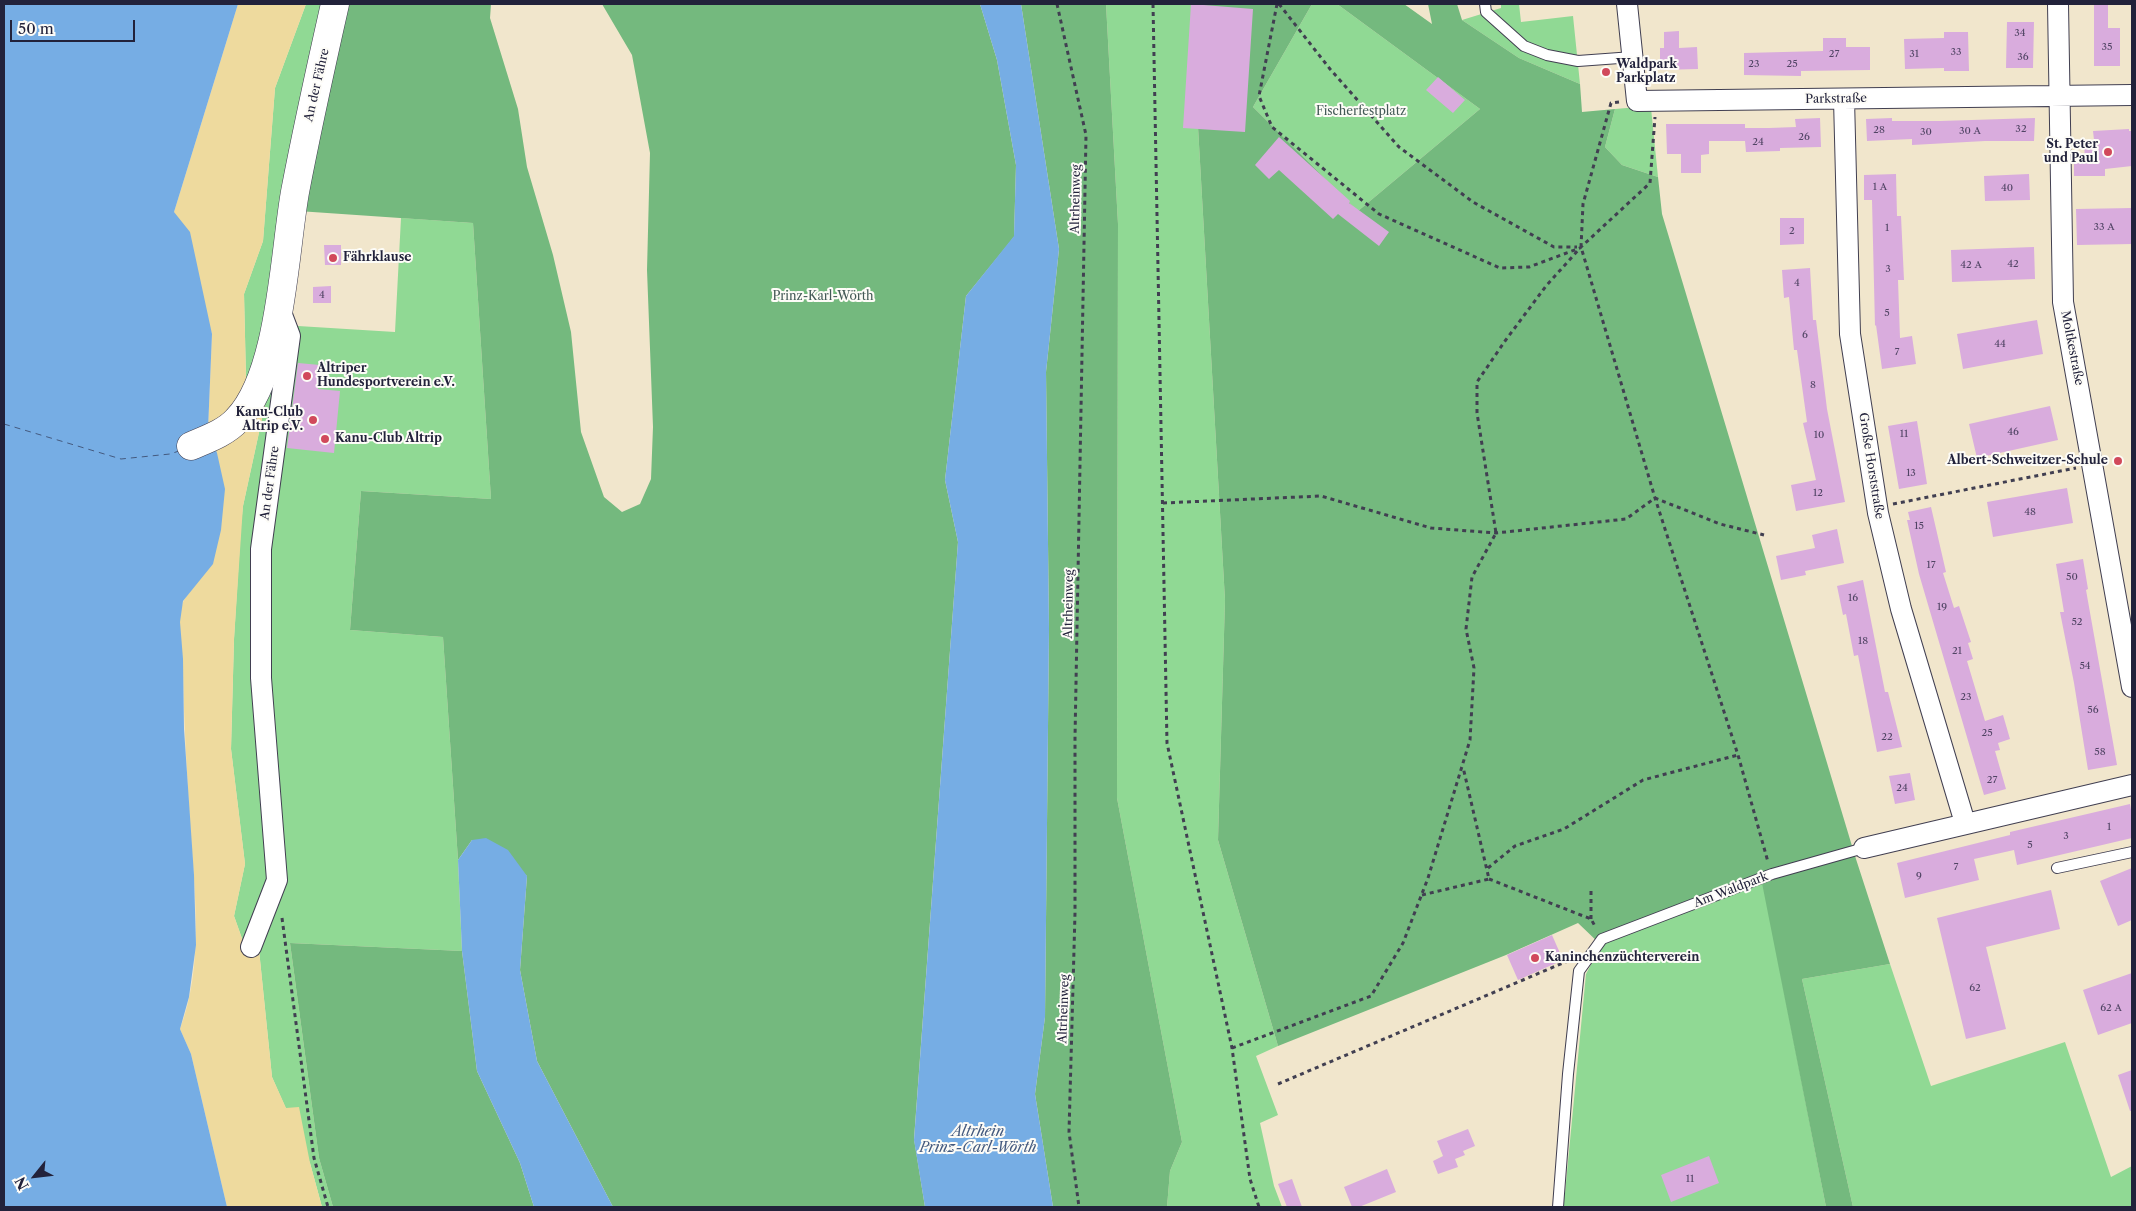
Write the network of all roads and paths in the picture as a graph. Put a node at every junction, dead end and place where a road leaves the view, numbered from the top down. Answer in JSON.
{"nodes":[{"id":1,"x":336,"y":4,"type":"edge"},
{"id":2,"x":1057,"y":4,"type":"edge"},
{"id":3,"x":1152,"y":4,"type":"edge"},
{"id":4,"x":1278,"y":4,"type":"edge"},
{"id":5,"x":1485,"y":4,"type":"edge"},
{"id":6,"x":1627,"y":4,"type":"edge"},
{"id":7,"x":2058,"y":4,"type":"edge"},
{"id":8,"x":1633,"y":57,"type":"junction"},
{"id":9,"x":2060,"y":95,"type":"junction"},
{"id":10,"x":2132,"y":95,"type":"edge"},
{"id":11,"x":1844,"y":99,"type":"junction"},
{"id":12,"x":1646,"y":101,"type":"junction"},
{"id":13,"x":1580,"y":248,"type":"junction"},
{"id":14,"x":278,"y":307,"type":"junction"},
{"id":15,"x":191,"y":446,"type":"dead end"},
{"id":16,"x":2093,"y":464,"type":"junction"},
{"id":17,"x":1655,"y":498,"type":"junction"},
{"id":18,"x":1163,"y":503,"type":"junction"},
{"id":19,"x":1878,"y":513,"type":"junction"},
{"id":20,"x":1496,"y":533,"type":"junction"},
{"id":21,"x":1764,"y":535,"type":"dead end"},
{"id":22,"x":2132,"y":687,"type":"edge"},
{"id":23,"x":1738,"y":755,"type":"junction"},
{"id":24,"x":1463,"y":765,"type":"junction"},
{"id":25,"x":2132,"y":785,"type":"edge"},
{"id":26,"x":1965,"y":823,"type":"junction"},
{"id":27,"x":1864,"y":848,"type":"joint"},
{"id":28,"x":2132,"y":852,"type":"edge"},
{"id":29,"x":1488,"y":868,"type":"junction"},
{"id":30,"x":2057,"y":868,"type":"dead end"},
{"id":31,"x":1772,"y":874,"type":"junction"},
{"id":32,"x":1490,"y":879,"type":"junction"},
{"id":33,"x":277,"y":880,"type":"junction"},
{"id":34,"x":1591,"y":887,"type":"dead end"},
{"id":35,"x":1422,"y":896,"type":"junction"},
{"id":36,"x":1591,"y":919,"type":"junction"},
{"id":37,"x":1602,"y":939,"type":"junction"},
{"id":38,"x":251,"y":946,"type":"dead end"},
{"id":39,"x":1594,"y":950,"type":"junction"},
{"id":40,"x":1232,"y":1048,"type":"junction"},
{"id":41,"x":1278,"y":1084,"type":"dead end"},
{"id":42,"x":328,"y":1207,"type":"edge"},
{"id":43,"x":1079,"y":1207,"type":"edge"},
{"id":44,"x":1259,"y":1207,"type":"edge"},
{"id":45,"x":1558,"y":1207,"type":"edge"}],
"edges":[{"from":1,"to":14,"type":"street","name":"An der Fähre"},
{"from":2,"to":43,"type":"path","name":"Altrheinweg"},
{"from":3,"to":18,"type":"path"},
{"from":4,"to":13,"type":"path"},
{"from":4,"to":13,"type":"path"},
{"from":5,"to":8,"type":"lane"},
{"from":6,"to":8,"type":"street"},
{"from":7,"to":9,"type":"street","name":"Moltkestraße"},
{"from":8,"to":12,"type":"street"},
{"from":9,"to":10,"type":"street","name":"Parkstraße"},
{"from":9,"to":11,"type":"street","name":"Parkstraße"},
{"from":9,"to":16,"type":"street","name":"Moltkestraße"},
{"from":11,"to":12,"type":"street","name":"Parkstraße"},
{"from":11,"to":19,"type":"street","name":"Große Horststraße"},
{"from":12,"to":13,"type":"path"},
{"from":12,"to":13,"type":"path"},
{"from":13,"to":17,"type":"path"},
{"from":13,"to":20,"type":"path"},
{"from":14,"to":15,"type":"street"},
{"from":14,"to":33,"type":"street","name":"An der Fähre"},
{"from":16,"to":19,"type":"path"},
{"from":16,"to":22,"type":"street","name":"Moltkestraße"},
{"from":17,"to":20,"type":"path"},
{"from":17,"to":21,"type":"path"},
{"from":17,"to":23,"type":"path"},
{"from":18,"to":20,"type":"path"},
{"from":18,"to":40,"type":"path"},
{"from":19,"to":26,"type":"street","name":"Große Horststraße"},
{"from":20,"to":24,"type":"path"},
{"from":23,"to":29,"type":"path"},
{"from":23,"to":31,"type":"path"},
{"from":24,"to":29,"type":"path"},
{"from":24,"to":35,"type":"path"},
{"from":25,"to":26,"type":"street","name":"Am Waldpark"},
{"from":26,"to":27,"type":"street","name":"Am Waldpark"},
{"from":27,"to":31,"type":"lane","name":"Am Waldpark"},
{"from":28,"to":30,"type":"lane"},
{"from":29,"to":32,"type":"path"},
{"from":31,"to":37,"type":"lane","name":"Am Waldpark"},
{"from":32,"to":35,"type":"path"},
{"from":32,"to":36,"type":"path"},
{"from":33,"to":38,"type":"street"},
{"from":33,"to":42,"type":"path"},
{"from":34,"to":36,"type":"path"},
{"from":35,"to":40,"type":"path"},
{"from":36,"to":37,"type":"path"},
{"from":37,"to":39,"type":"lane"},
{"from":39,"to":41,"type":"path"},
{"from":39,"to":45,"type":"lane"},
{"from":40,"to":44,"type":"path"}]}
